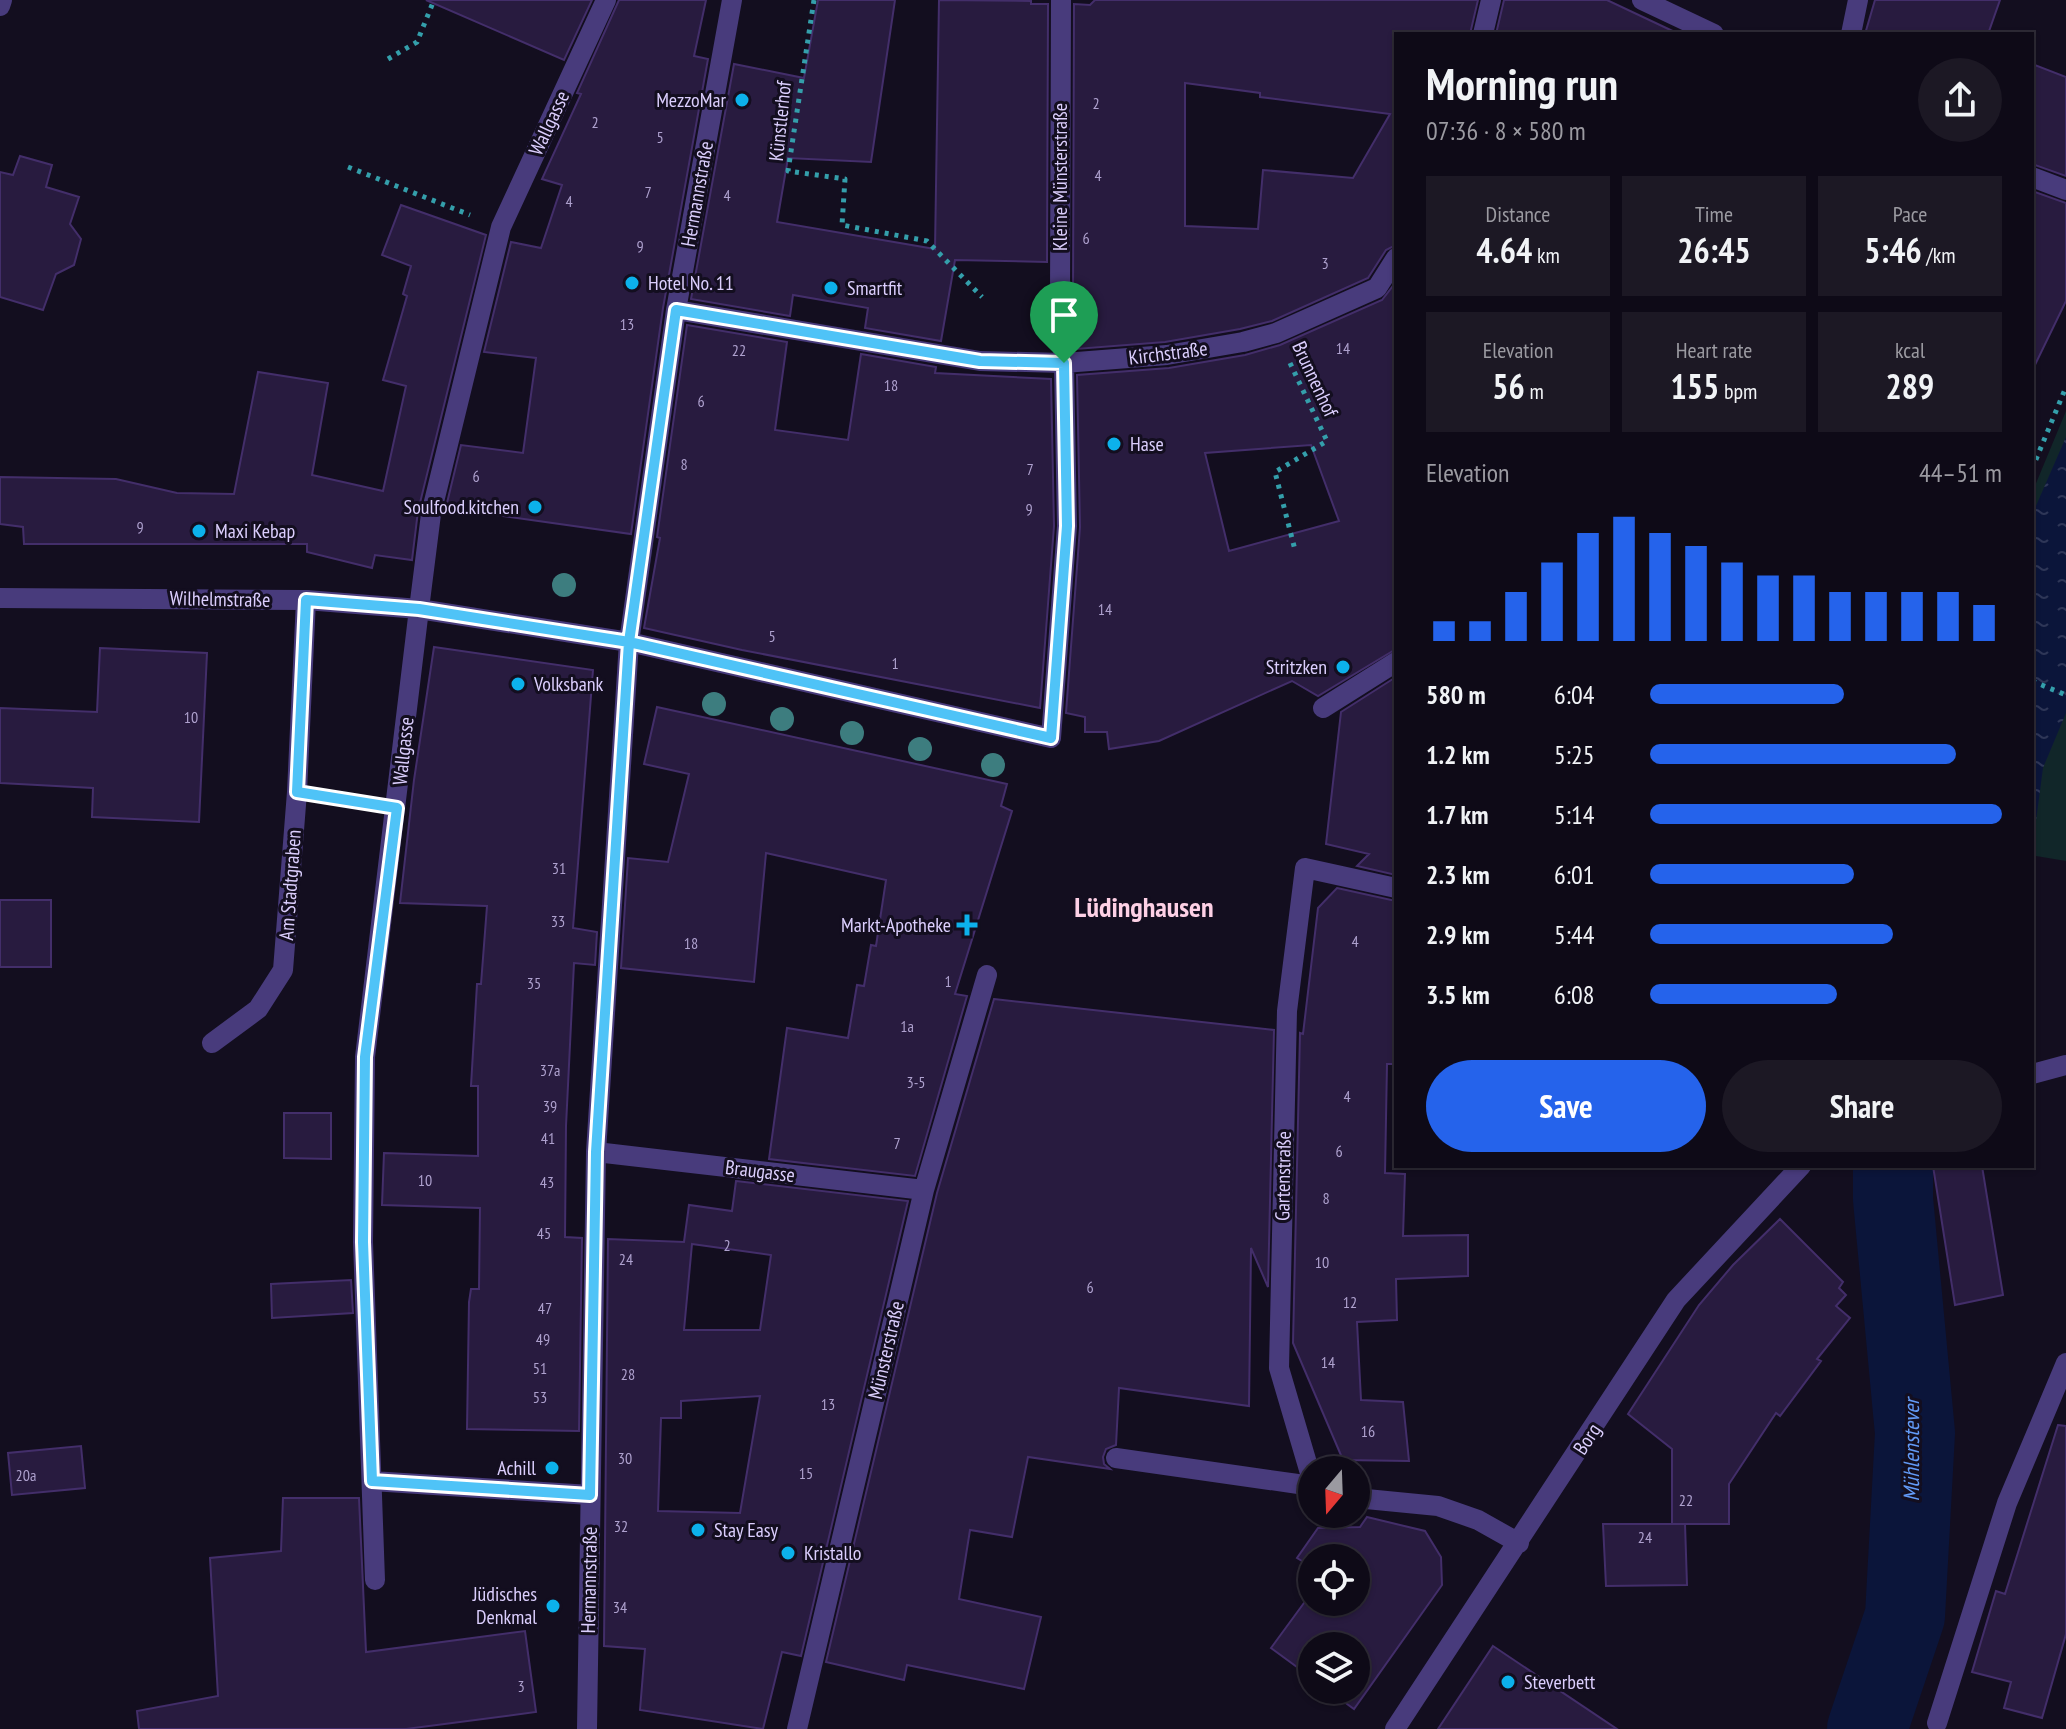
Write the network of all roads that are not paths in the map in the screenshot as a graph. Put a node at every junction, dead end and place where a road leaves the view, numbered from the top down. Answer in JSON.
{"nodes":[{"id":1,"x":2,"y":0,"type":"edge"},
{"id":2,"x":606,"y":0,"type":"edge"},
{"id":3,"x":732,"y":0,"type":"edge"},
{"id":4,"x":1061,"y":0,"type":"edge"},
{"id":5,"x":1491,"y":0,"type":"edge"},
{"id":6,"x":1642,"y":0,"type":"edge"},
{"id":7,"x":1858,"y":0,"type":"edge"},
{"id":8,"x":0,"y":6,"type":"edge"},
{"id":9,"x":1483,"y":32,"type":"edge"},
{"id":10,"x":1710,"y":32,"type":"edge"},
{"id":11,"x":1851,"y":32,"type":"edge"},
{"id":12,"x":2034,"y":178,"type":"edge"},
{"id":13,"x":2066,"y":190,"type":"edge"},
{"id":14,"x":1394,"y":261,"type":"edge"},
{"id":15,"x":676,"y":310,"type":"junction"},
{"id":16,"x":1064,"y":363,"type":"junction"},
{"id":17,"x":0,"y":598,"type":"edge"},
{"id":18,"x":306,"y":600,"type":"junction"},
{"id":19,"x":419,"y":609,"type":"junction"},
{"id":20,"x":629,"y":642,"type":"junction"},
{"id":21,"x":1394,"y":663,"type":"edge"},
{"id":22,"x":1323,"y":708,"type":"dead end"},
{"id":23,"x":1051,"y":738,"type":"joint"},
{"id":24,"x":1394,"y":888,"type":"edge"},
{"id":25,"x":987,"y":975,"type":"dead end"},
{"id":26,"x":212,"y":1043,"type":"dead end"},
{"id":27,"x":2066,"y":1065,"type":"edge"},
{"id":28,"x":2034,"y":1073,"type":"edge"},
{"id":29,"x":596,"y":1152,"type":"junction"},
{"id":30,"x":1799,"y":1168,"type":"edge"},
{"id":31,"x":924,"y":1190,"type":"junction"},
{"id":32,"x":2066,"y":1363,"type":"edge"},
{"id":33,"x":1304,"y":1456,"type":"edge"},
{"id":34,"x":1116,"y":1458,"type":"dead end"},
{"id":35,"x":372,"y":1481,"type":"junction"},
{"id":36,"x":1298,"y":1481,"type":"edge"},
{"id":37,"x":590,"y":1495,"type":"junction"},
{"id":38,"x":1370,"y":1499,"type":"edge"},
{"id":39,"x":1519,"y":1543,"type":"junction"},
{"id":40,"x":375,"y":1580,"type":"dead end"},
{"id":41,"x":1937,"y":1723,"type":"dead end"},
{"id":42,"x":587,"y":1729,"type":"edge"},
{"id":43,"x":797,"y":1729,"type":"edge"},
{"id":44,"x":1395,"y":1729,"type":"edge"}],
"edges":[{"from":1,"to":8,"type":"street"},
{"from":2,"to":19,"type":"street","name":"Wallgasse"},
{"from":3,"to":15,"type":"street","name":"Hermannstraße"},
{"from":4,"to":16,"type":"street","name":"Kleine Münsterstraße"},
{"from":5,"to":9,"type":"street"},
{"from":6,"to":10,"type":"street"},
{"from":7,"to":11,"type":"street"},
{"from":12,"to":13,"type":"street"},
{"from":14,"to":16,"type":"street","name":"Kirchstraße"},
{"from":15,"to":16,"type":"street","name":"Kirchstraße"},
{"from":15,"to":20,"type":"street","name":"Hermannstraße"},
{"from":16,"to":23,"type":"street","name":"Kleine Münsterstraße"},
{"from":17,"to":18,"type":"street","name":"Wilhelmstraße"},
{"from":18,"to":19,"type":"street","name":"Wilhelmstraße"},
{"from":18,"to":26,"type":"street","name":"Am Stadtgraben"},
{"from":19,"to":20,"type":"street","name":"Wilhelmstraße"},
{"from":19,"to":35,"type":"street","name":"Wallgasse"},
{"from":20,"to":23,"type":"street","name":"Wilhelmstraße"},
{"from":20,"to":29,"type":"street","name":"Hermannstraße"},
{"from":21,"to":22,"type":"street"},
{"from":24,"to":33,"type":"street","name":"Gartenstraße"},
{"from":25,"to":31,"type":"street","name":"Münsterstraße"},
{"from":27,"to":28,"type":"street"},
{"from":29,"to":31,"type":"street","name":"Braugasse"},
{"from":29,"to":37,"type":"street","name":"Hermannstraße"},
{"from":30,"to":39,"type":"street","name":"Borg"},
{"from":31,"to":43,"type":"street","name":"Münsterstraße"},
{"from":32,"to":41,"type":"street"},
{"from":34,"to":36,"type":"street"},
{"from":35,"to":37,"type":"street"},
{"from":35,"to":40,"type":"street","name":"Wallgasse"},
{"from":37,"to":42,"type":"street","name":"Hermannstraße"},
{"from":38,"to":39,"type":"street"},
{"from":39,"to":44,"type":"street","name":"Borg"}]}
